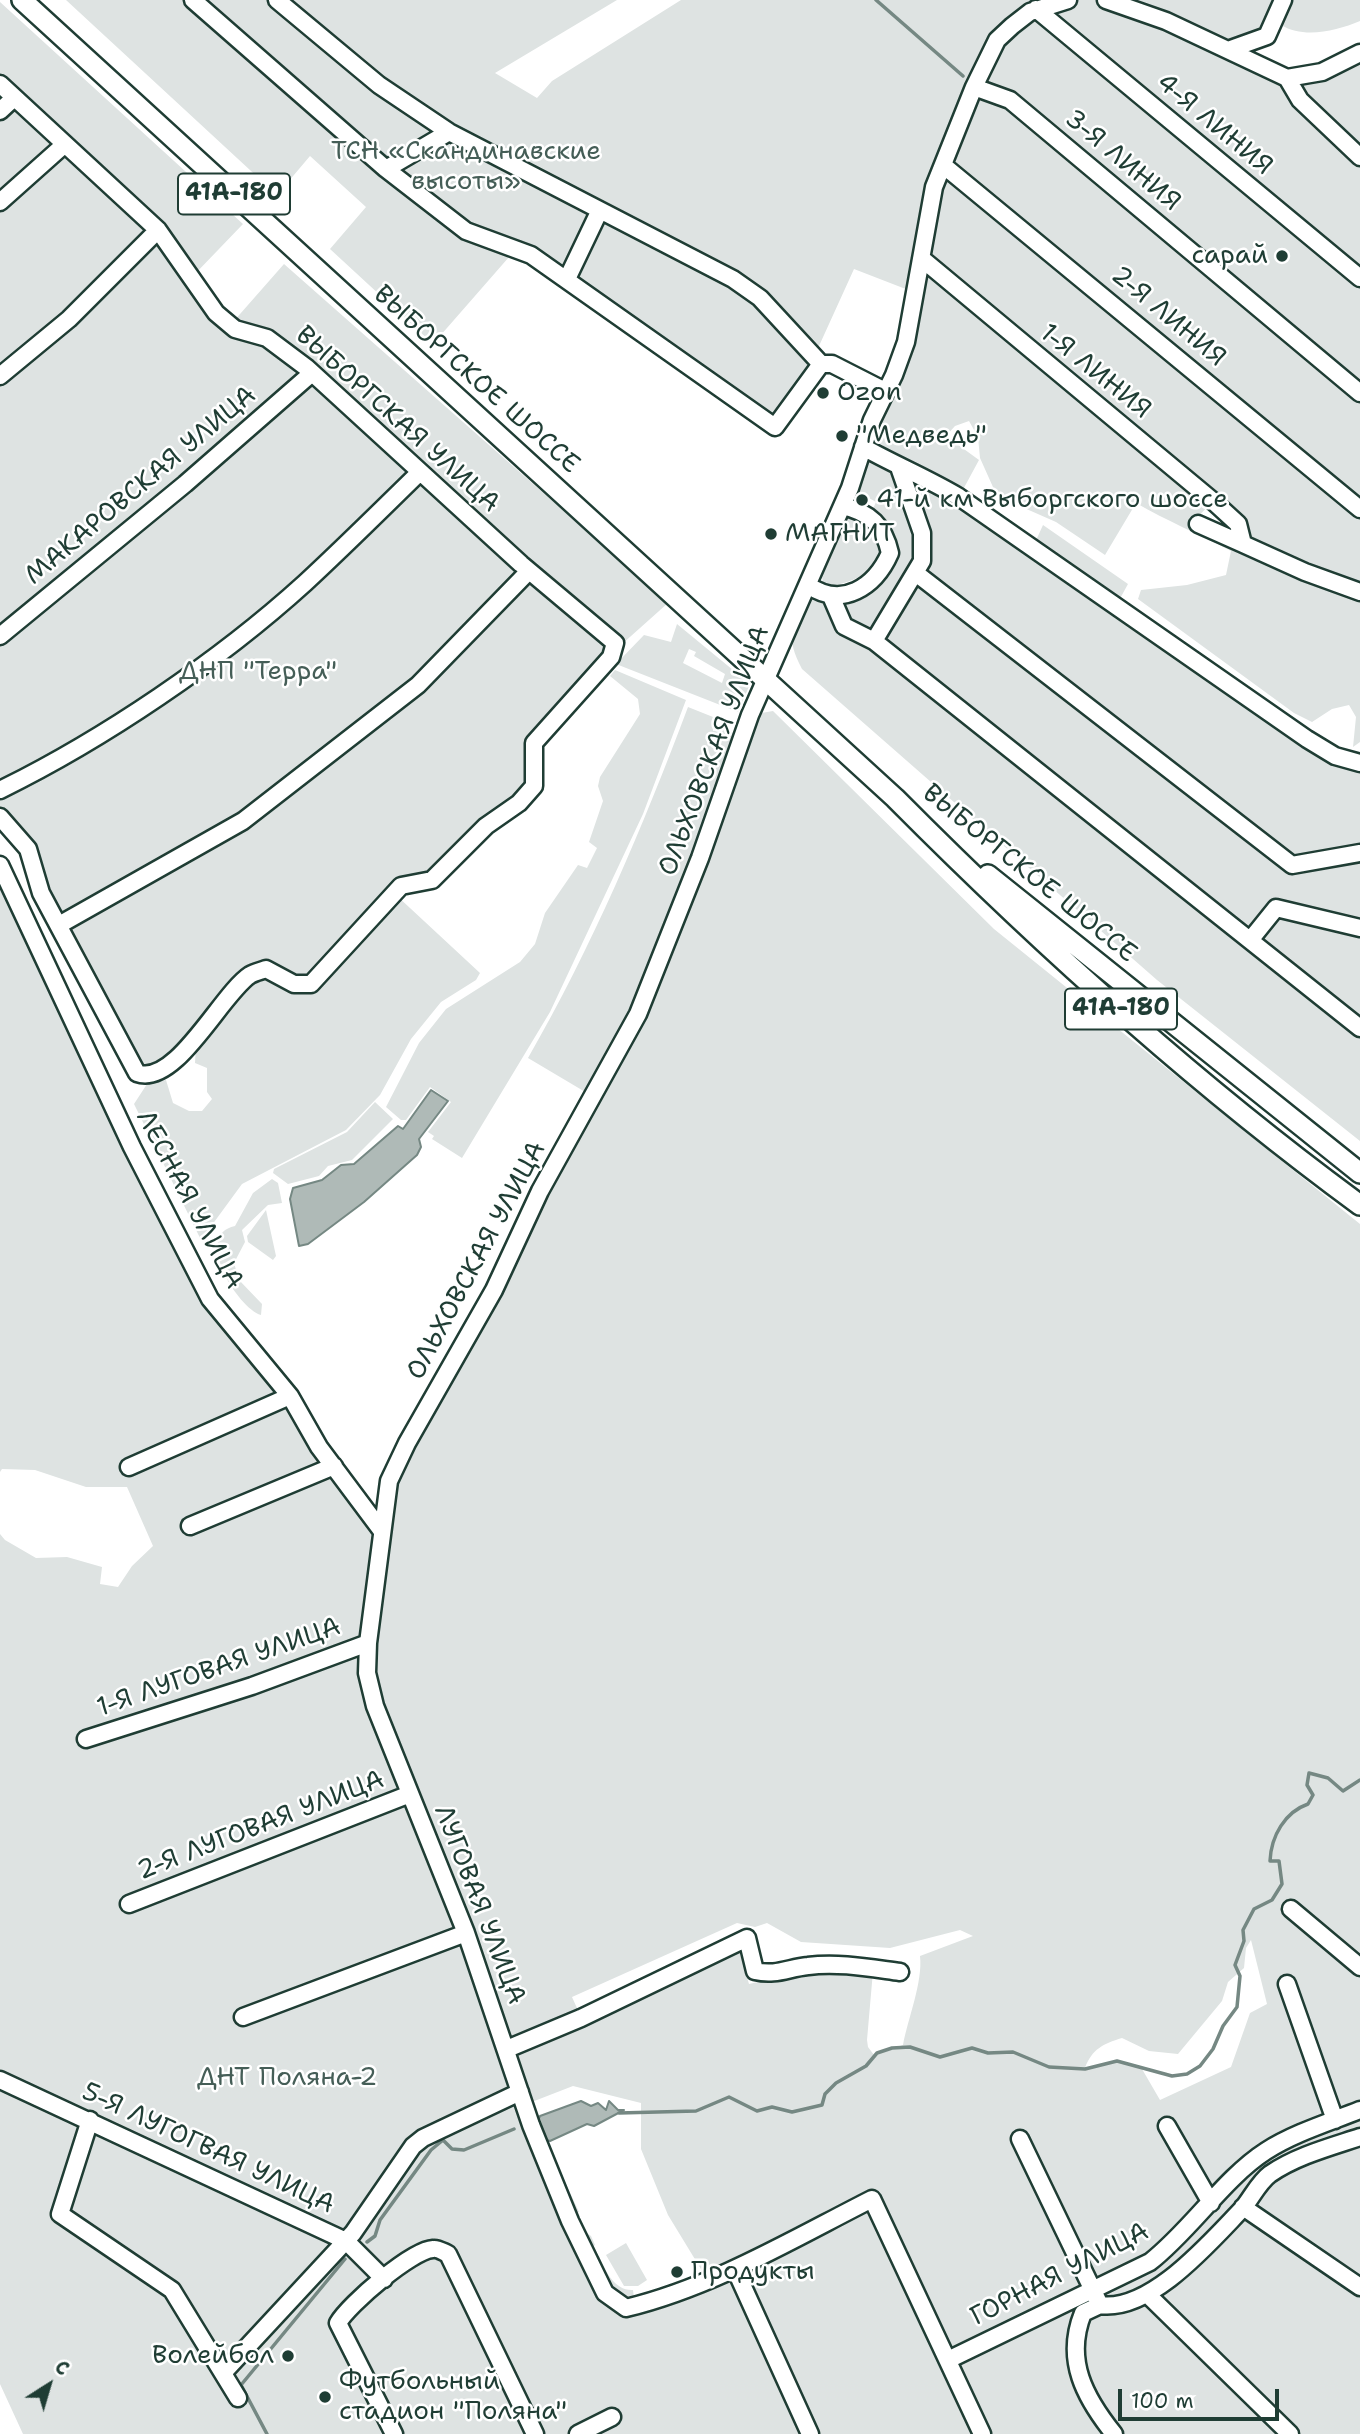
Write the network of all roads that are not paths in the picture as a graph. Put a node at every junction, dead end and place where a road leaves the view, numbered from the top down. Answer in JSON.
{"nodes":[{"id":1,"x":22,"y":0,"type":"edge"},
{"id":2,"x":192,"y":0,"type":"edge"},
{"id":3,"x":277,"y":0,"type":"edge"},
{"id":4,"x":1068,"y":0,"type":"edge"},
{"id":5,"x":1106,"y":0,"type":"edge"},
{"id":6,"x":1283,"y":0,"type":"edge"},
{"id":7,"x":1037,"y":9,"type":"junction"},
{"id":8,"x":1227,"y":50,"type":"junction"},
{"id":9,"x":1360,"y":52,"type":"edge"},
{"id":10,"x":1287,"y":78,"type":"junction"},
{"id":11,"x":0,"y":84,"type":"edge"},
{"id":12,"x":974,"y":87,"type":"junction"},
{"id":13,"x":14,"y":98,"type":"junction"},
{"id":14,"x":0,"y":111,"type":"edge"},
{"id":15,"x":449,"y":132,"type":"junction"},
{"id":16,"x":65,"y":144,"type":"junction"},
{"id":17,"x":1360,"y":158,"type":"edge"},
{"id":18,"x":943,"y":165,"type":"junction"},
{"id":19,"x":386,"y":169,"type":"junction"},
{"id":20,"x":0,"y":202,"type":"edge"},
{"id":21,"x":599,"y":212,"type":"junction"},
{"id":22,"x":158,"y":230,"type":"junction"},
{"id":23,"x":921,"y":258,"type":"junction"},
{"id":24,"x":1360,"y":278,"type":"edge"},
{"id":25,"x":566,"y":279,"type":"junction"},
{"id":26,"x":821,"y":364,"type":"junction"},
{"id":27,"x":312,"y":373,"type":"junction"},
{"id":28,"x":0,"y":376,"type":"edge"},
{"id":29,"x":885,"y":391,"type":"junction"},
{"id":30,"x":1360,"y":393,"type":"edge"},
{"id":31,"x":863,"y":447,"type":"junction"},
{"id":32,"x":898,"y":467,"type":"junction"},
{"id":33,"x":420,"y":472,"type":"junction"},
{"id":34,"x":842,"y":506,"type":"junction"},
{"id":35,"x":1360,"y":509,"type":"edge"},
{"id":36,"x":1198,"y":524,"type":"dead end"},
{"id":37,"x":1243,"y":544,"type":"junction"},
{"id":38,"x":529,"y":571,"type":"junction"},
{"id":39,"x":917,"y":574,"type":"junction"},
{"id":40,"x":808,"y":585,"type":"junction"},
{"id":41,"x":1360,"y":592,"type":"edge"},
{"id":42,"x":831,"y":596,"type":"junction"},
{"id":43,"x":0,"y":636,"type":"edge"},
{"id":44,"x":874,"y":641,"type":"junction"},
{"id":45,"x":765,"y":680,"type":"junction"},
{"id":46,"x":1360,"y":763,"type":"edge"},
{"id":47,"x":0,"y":790,"type":"edge"},
{"id":48,"x":895,"y":799,"type":"junction"},
{"id":49,"x":0,"y":817,"type":"edge"},
{"id":50,"x":1360,"y":853,"type":"edge"},
{"id":51,"x":0,"y":865,"type":"edge"},
{"id":52,"x":59,"y":925,"type":"junction"},
{"id":53,"x":1360,"y":928,"type":"edge"},
{"id":54,"x":1251,"y":939,"type":"junction"},
{"id":55,"x":1360,"y":1028,"type":"edge"},
{"id":56,"x":1360,"y":1173,"type":"edge"},
{"id":57,"x":1360,"y":1205,"type":"edge"},
{"id":58,"x":290,"y":1396,"type":"junction"},
{"id":59,"x":334,"y":1466,"type":"junction"},
{"id":60,"x":129,"y":1467,"type":"dead end"},
{"id":61,"x":190,"y":1526,"type":"dead end"},
{"id":62,"x":381,"y":1530,"type":"junction"},
{"id":63,"x":368,"y":1643,"type":"junction"},
{"id":64,"x":86,"y":1739,"type":"dead end"},
{"id":65,"x":410,"y":1794,"type":"junction"},
{"id":66,"x":129,"y":1904,"type":"dead end"},
{"id":67,"x":1291,"y":1909,"type":"dead end"},
{"id":68,"x":466,"y":1933,"type":"junction"},
{"id":69,"x":1360,"y":1967,"type":"edge"},
{"id":70,"x":900,"y":1972,"type":"dead end"},
{"id":71,"x":1287,"y":1984,"type":"dead end"},
{"id":72,"x":243,"y":2017,"type":"dead end"},
{"id":73,"x":506,"y":2049,"type":"junction"},
{"id":74,"x":0,"y":2080,"type":"edge"},
{"id":75,"x":520,"y":2092,"type":"junction"},
{"id":76,"x":1360,"y":2110,"type":"edge"},
{"id":77,"x":90,"y":2120,"type":"junction"},
{"id":78,"x":1335,"y":2120,"type":"junction"},
{"id":79,"x":1167,"y":2126,"type":"dead end"},
{"id":80,"x":1360,"y":2137,"type":"edge"},
{"id":81,"x":1020,"y":2139,"type":"dead end"},
{"id":82,"x":1211,"y":2203,"type":"junction"},
{"id":83,"x":1243,"y":2207,"type":"junction"},
{"id":84,"x":346,"y":2241,"type":"junction"},
{"id":85,"x":735,"y":2269,"type":"junction"},
{"id":86,"x":384,"y":2279,"type":"junction"},
{"id":87,"x":1360,"y":2287,"type":"edge"},
{"id":88,"x":1092,"y":2289,"type":"junction"},
{"id":89,"x":1148,"y":2295,"type":"junction"},
{"id":90,"x":1100,"y":2305,"type":"junction"},
{"id":91,"x":948,"y":2360,"type":"junction"},
{"id":92,"x":223,"y":2373,"type":"junction"},
{"id":93,"x":239,"y":2398,"type":"dead end"},
{"id":94,"x":612,"y":2417,"type":"dead end"},
{"id":95,"x":1285,"y":2432,"type":"edge"},
{"id":96,"x":394,"y":2434,"type":"edge"},
{"id":97,"x":535,"y":2434,"type":"edge"},
{"id":98,"x":578,"y":2434,"type":"edge"},
{"id":99,"x":810,"y":2434,"type":"edge"},
{"id":100,"x":982,"y":2434,"type":"edge"},
{"id":101,"x":1114,"y":2434,"type":"edge"}],
"edges":[{"from":1,"to":45,"type":"main road","name":"ВЫБОРГСКОЕ ШОССЕ","number":"41А-180"},
{"from":2,"to":19,"type":"street"},
{"from":3,"to":15,"type":"street"},
{"from":4,"to":7,"type":"street","name":"ОЛЬХОВСКАЯ УЛИЦА"},
{"from":5,"to":8,"type":"street"},
{"from":6,"to":8,"type":"street"},
{"from":7,"to":12,"type":"street","name":"ОЛЬХОВСКАЯ УЛИЦА"},
{"from":7,"to":24,"type":"street","name":"4-Я ЛИНИЯ"},
{"from":8,"to":10,"type":"street"},
{"from":9,"to":10,"type":"street"},
{"from":10,"to":17,"type":"street"},
{"from":11,"to":13,"type":"street","name":"ВЫБОРГСКАЯ УЛИЦА"},
{"from":12,"to":18,"type":"street","name":"ОЛЬХОВСКАЯ УЛИЦА"},
{"from":12,"to":30,"type":"street","name":"3-Я ЛИНИЯ"},
{"from":13,"to":14,"type":"street"},
{"from":13,"to":16,"type":"street","name":"ВЫБОРГСКАЯ УЛИЦА"},
{"from":15,"to":19,"type":"street"},
{"from":15,"to":21,"type":"street"},
{"from":16,"to":20,"type":"street"},
{"from":16,"to":22,"type":"street","name":"ВЫБОРГСКАЯ УЛИЦА"},
{"from":18,"to":23,"type":"street","name":"ОЛЬХОВСКАЯ УЛИЦА"},
{"from":18,"to":35,"type":"street","name":"2-Я ЛИНИЯ"},
{"from":19,"to":25,"type":"street"},
{"from":21,"to":25,"type":"street"},
{"from":21,"to":26,"type":"street"},
{"from":22,"to":27,"type":"street","name":"ВЫБОРГСКАЯ УЛИЦА"},
{"from":22,"to":28,"type":"street"},
{"from":23,"to":29,"type":"street","name":"ОЛЬХОВСКАЯ УЛИЦА"},
{"from":23,"to":37,"type":"street","name":"1-Я ЛИНИЯ"},
{"from":25,"to":26,"type":"street"},
{"from":26,"to":29,"type":"street"},
{"from":27,"to":33,"type":"street","name":"ВЫБОРГСКАЯ УЛИЦА"},
{"from":27,"to":43,"type":"street","name":"МАКАРОВСКАЯ УЛИЦА"},
{"from":29,"to":31,"type":"street","name":"ОЛЬХОВСКАЯ УЛИЦА"},
{"from":31,"to":32,"type":"street"},
{"from":31,"to":34,"type":"street","name":"ОЛЬХОВСКАЯ УЛИЦА"},
{"from":32,"to":39,"type":"street"},
{"from":32,"to":46,"type":"street"},
{"from":33,"to":38,"type":"street","name":"ВЫБОРГСКАЯ УЛИЦА"},
{"from":33,"to":47,"type":"street"},
{"from":34,"to":40,"type":"street","name":"ОЛЬХОВСКАЯ УЛИЦА"},
{"from":34,"to":42,"type":"street"},
{"from":36,"to":37,"type":"street"},
{"from":37,"to":41,"type":"street"},
{"from":38,"to":52,"type":"street"},
{"from":38,"to":52,"type":"street","name":"ВЫБОРГСКАЯ УЛИЦА"},
{"from":39,"to":44,"type":"street"},
{"from":39,"to":50,"type":"street"},
{"from":40,"to":42,"type":"street"},
{"from":40,"to":45,"type":"street","name":"ОЛЬХОВСКАЯ УЛИЦА"},
{"from":42,"to":44,"type":"street"},
{"from":44,"to":54,"type":"street"},
{"from":45,"to":48,"type":"main road","name":"ВЫБОРГСКОЕ ШОССЕ","number":"41А-180"},
{"from":45,"to":62,"type":"street","name":"ОЛЬХОВСКАЯ УЛИЦА"},
{"from":48,"to":56,"type":"main road","name":"ВЫБОРГСКОЕ ШОССЕ","number":"41А-180"},
{"from":48,"to":57,"type":"main road","name":"ВЫБОРГСКОЕ ШОССЕ","number":"41А-180"},
{"from":49,"to":52,"type":"street"},
{"from":51,"to":58,"type":"street","name":"ЛЕСНАЯ УЛИЦА"},
{"from":53,"to":54,"type":"street"},
{"from":54,"to":55,"type":"street"},
{"from":58,"to":59,"type":"street","name":"ЛЕСНАЯ УЛИЦА"},
{"from":58,"to":60,"type":"street"},
{"from":59,"to":61,"type":"street"},
{"from":59,"to":62,"type":"street","name":"ЛЕСНАЯ УЛИЦА"},
{"from":62,"to":63,"type":"street","name":"ЛУГОВАЯ УЛИЦА"},
{"from":63,"to":64,"type":"street","name":"1-Я ЛУГОВАЯ УЛИЦА"},
{"from":63,"to":65,"type":"street","name":"ЛУГОВАЯ УЛИЦА"},
{"from":65,"to":66,"type":"street","name":"2-Я ЛУГОВАЯ УЛИЦА"},
{"from":65,"to":68,"type":"street","name":"ЛУГОВАЯ УЛИЦА"},
{"from":67,"to":69,"type":"street"},
{"from":68,"to":72,"type":"street"},
{"from":68,"to":73,"type":"street","name":"ЛУГОВАЯ УЛИЦА"},
{"from":70,"to":73,"type":"street"},
{"from":71,"to":78,"type":"street"},
{"from":73,"to":75,"type":"street","name":"ЛУГОВАЯ УЛИЦА"},
{"from":74,"to":77,"type":"street","name":"5-Я ЛУГОГВАЯ УЛИЦА"},
{"from":75,"to":84,"type":"street"},
{"from":75,"to":85,"type":"street","name":"ЛУГОВАЯ УЛИЦА"},
{"from":76,"to":78,"type":"street","name":"ГОРНАЯ УЛИЦА"},
{"from":77,"to":84,"type":"street","name":"5-Я ЛУГОГВАЯ УЛИЦА"},
{"from":77,"to":92,"type":"street"},
{"from":78,"to":82,"type":"street","name":"ГОРНАЯ УЛИЦА"},
{"from":79,"to":82,"type":"street"},
{"from":80,"to":83,"type":"street"},
{"from":81,"to":88,"type":"street"},
{"from":82,"to":88,"type":"street","name":"ГОРНАЯ УЛИЦА"},
{"from":83,"to":87,"type":"street"},
{"from":83,"to":89,"type":"street"},
{"from":84,"to":86,"type":"street","name":"5-Я ЛУГОГВАЯ УЛИЦА"},
{"from":84,"to":92,"type":"street"},
{"from":85,"to":91,"type":"street"},
{"from":85,"to":99,"type":"street"},
{"from":86,"to":96,"type":"street"},
{"from":86,"to":97,"type":"street"},
{"from":88,"to":90,"type":"street"},
{"from":88,"to":91,"type":"street","name":"ГОРНАЯ УЛИЦА"},
{"from":89,"to":90,"type":"street"},
{"from":89,"to":95,"type":"street"},
{"from":90,"to":101,"type":"street"},
{"from":91,"to":100,"type":"street"},
{"from":92,"to":93,"type":"street"},
{"from":94,"to":98,"type":"street"}]}
